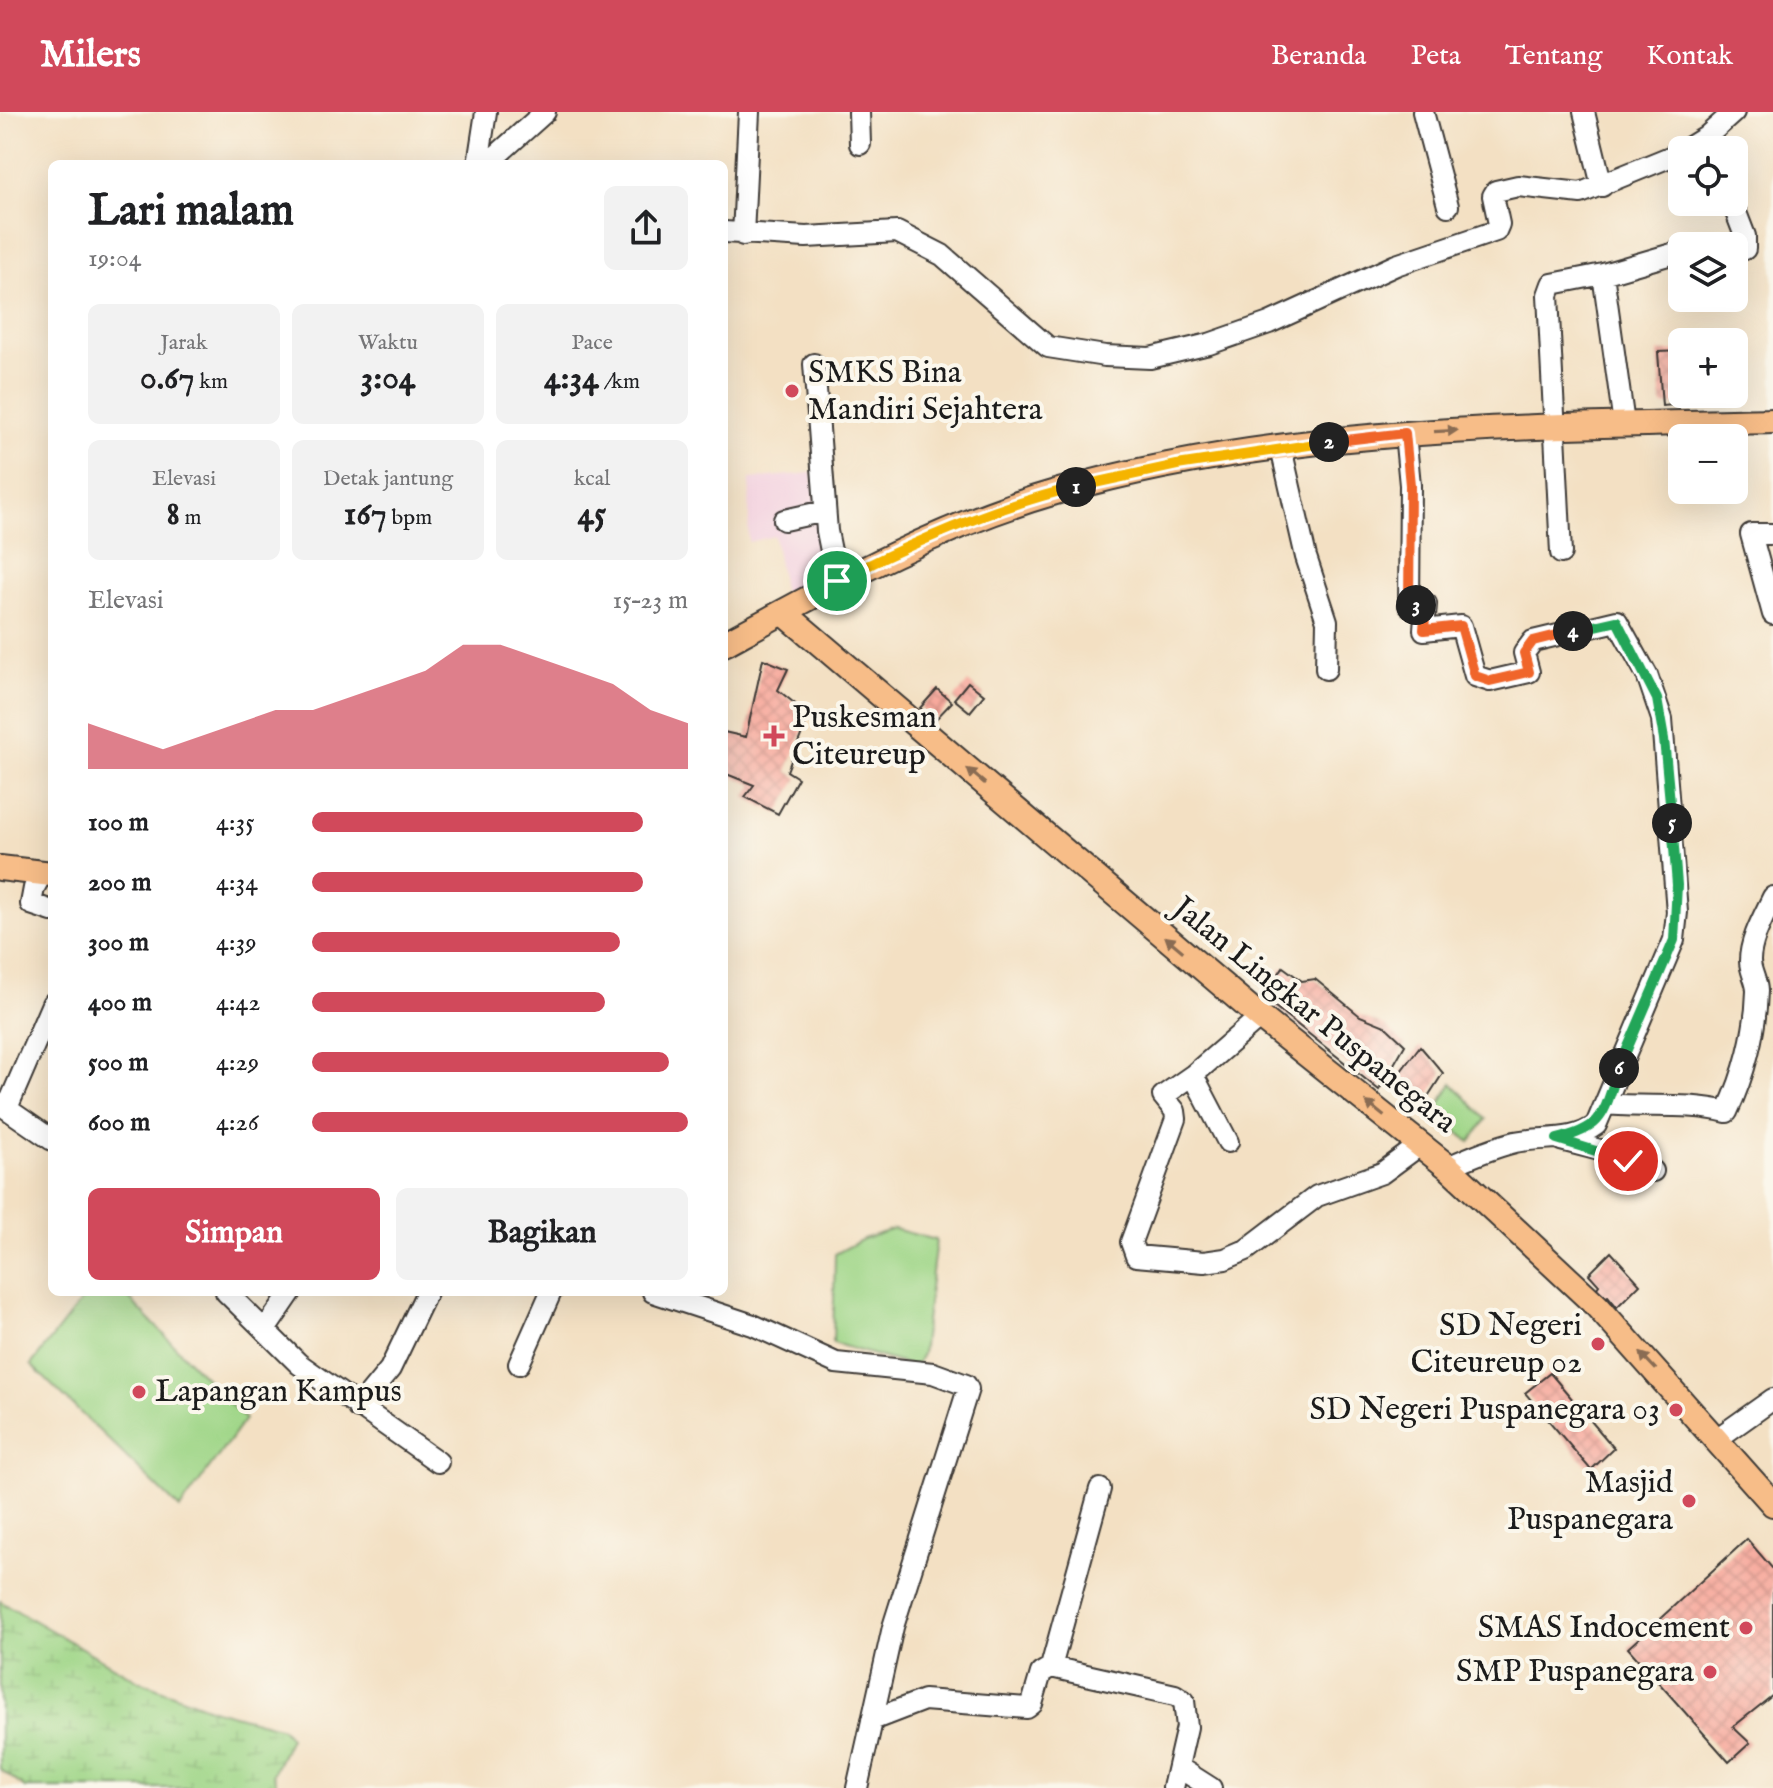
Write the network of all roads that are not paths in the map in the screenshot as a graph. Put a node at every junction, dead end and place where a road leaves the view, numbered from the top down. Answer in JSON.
{"nodes":[{"id":1,"x":486,"y":112,"type":"edge"},
{"id":2,"x":545,"y":112,"type":"edge"},
{"id":3,"x":749,"y":112,"type":"edge"},
{"id":4,"x":859,"y":112,"type":"edge"},
{"id":5,"x":1423,"y":112,"type":"edge"},
{"id":6,"x":1584,"y":112,"type":"edge"},
{"id":7,"x":1734,"y":112,"type":"edge"},
{"id":8,"x":1712,"y":120,"type":"edge"},
{"id":9,"x":1698,"y":136,"type":"edge"},
{"id":10,"x":860,"y":144,"type":"dead end"},
{"id":11,"x":1668,"y":158,"type":"edge"},
{"id":12,"x":479,"y":160,"type":"edge"},
{"id":13,"x":491,"y":160,"type":"edge"},
{"id":14,"x":1602,"y":186,"type":"junction"},
{"id":15,"x":1448,"y":206,"type":"dead end"},
{"id":16,"x":734,"y":233,"type":"edge"},
{"id":17,"x":1668,"y":255,"type":"edge"},
{"id":18,"x":1603,"y":274,"type":"junction"},
{"id":19,"x":814,"y":364,"type":"dead end"},
{"id":20,"x":1773,"y":421,"type":"edge"},
{"id":21,"x":1624,"y":424,"type":"junction"},
{"id":22,"x":1553,"y":426,"type":"junction"},
{"id":23,"x":1405,"y":433,"type":"junction"},
{"id":24,"x":1281,"y":448,"type":"junction"},
{"id":25,"x":825,"y":511,"type":"junction"},
{"id":26,"x":784,"y":520,"type":"dead end"},
{"id":27,"x":1773,"y":534,"type":"edge"},
{"id":28,"x":1561,"y":553,"type":"dead end"},
{"id":29,"x":837,"y":581,"type":"junction"},
{"id":30,"x":783,"y":612,"type":"junction"},
{"id":31,"x":1773,"y":614,"type":"edge"},
{"id":32,"x":728,"y":642,"type":"edge"},
{"id":33,"x":1326,"y":669,"type":"dead end"},
{"id":34,"x":0,"y":868,"type":"edge"},
{"id":35,"x":47,"y":874,"type":"edge"},
{"id":36,"x":1773,"y":897,"type":"edge"},
{"id":37,"x":48,"y":910,"type":"edge"},
{"id":38,"x":48,"y":1012,"type":"edge"},
{"id":39,"x":1260,"y":1017,"type":"junction"},
{"id":40,"x":1193,"y":1075,"type":"junction"},
{"id":41,"x":1606,"y":1104,"type":"junction"},
{"id":42,"x":4,"y":1106,"type":"edge"},
{"id":43,"x":48,"y":1137,"type":"edge"},
{"id":44,"x":1557,"y":1139,"type":"junction"},
{"id":45,"x":1228,"y":1142,"type":"dead end"},
{"id":46,"x":1420,"y":1145,"type":"junction"},
{"id":47,"x":1448,"y":1167,"type":"junction"},
{"id":48,"x":1653,"y":1171,"type":"dead end"},
{"id":49,"x":230,"y":1296,"type":"edge"},
{"id":50,"x":288,"y":1296,"type":"edge"},
{"id":51,"x":425,"y":1296,"type":"edge"},
{"id":52,"x":549,"y":1296,"type":"edge"},
{"id":53,"x":665,"y":1296,"type":"edge"},
{"id":54,"x":265,"y":1330,"type":"junction"},
{"id":55,"x":519,"y":1364,"type":"dead end"},
{"id":56,"x":1773,"y":1399,"type":"edge"},
{"id":57,"x":358,"y":1408,"type":"junction"},
{"id":58,"x":1718,"y":1438,"type":"junction"},
{"id":59,"x":438,"y":1462,"type":"dead end"},
{"id":60,"x":1100,"y":1489,"type":"dead end"},
{"id":61,"x":1773,"y":1504,"type":"edge"},
{"id":62,"x":1051,"y":1667,"type":"junction"},
{"id":63,"x":872,"y":1720,"type":"junction"},
{"id":64,"x":1178,"y":1767,"type":"junction"},
{"id":65,"x":857,"y":1788,"type":"edge"},
{"id":66,"x":1173,"y":1788,"type":"edge"},
{"id":67,"x":1211,"y":1788,"type":"edge"}],
"edges":[{"from":1,"to":12,"type":"street"},
{"from":2,"to":13,"type":"street"},
{"from":3,"to":16,"type":"street"},
{"from":4,"to":10,"type":"street"},
{"from":5,"to":15,"type":"street"},
{"from":6,"to":14,"type":"street"},
{"from":7,"to":8,"type":"street"},
{"from":8,"to":9,"type":"street"},
{"from":11,"to":14,"type":"street"},
{"from":14,"to":16,"type":"street"},
{"from":17,"to":18,"type":"street"},
{"from":18,"to":21,"type":"street"},
{"from":18,"to":22,"type":"street"},
{"from":19,"to":25,"type":"street"},
{"from":20,"to":21,"type":"main road"},
{"from":21,"to":22,"type":"main road"},
{"from":23,"to":22,"type":"main road","one_way":true},
{"from":22,"to":28,"type":"street"},
{"from":23,"to":24,"type":"main road"},
{"from":23,"to":41,"type":"street"},
{"from":24,"to":29,"type":"main road"},
{"from":24,"to":33,"type":"street"},
{"from":25,"to":26,"type":"street"},
{"from":25,"to":29,"type":"street"},
{"from":27,"to":31,"type":"street"},
{"from":29,"to":30,"type":"main road"},
{"from":30,"to":32,"type":"main road"},
{"from":39,"to":30,"type":"main road","name":"Jalan Lingkar Puspanegara","one_way":true},
{"from":34,"to":35,"type":"main road"},
{"from":35,"to":37,"type":"street"},
{"from":36,"to":41,"type":"street"},
{"from":38,"to":42,"type":"street"},
{"from":39,"to":40,"type":"street"},
{"from":46,"to":39,"type":"main road","name":"Jalan Lingkar Puspanegara","one_way":true},
{"from":40,"to":45,"type":"street"},
{"from":40,"to":46,"type":"street"},
{"from":41,"to":44,"type":"street"},
{"from":42,"to":43,"type":"street"},
{"from":44,"to":47,"type":"street"},
{"from":44,"to":48,"type":"street"},
{"from":46,"to":47,"type":"main road","name":"Jalan Lingkar Puspanegara"},
{"from":58,"to":47,"type":"main road","name":"Jalan Lingkar Puspanegara","one_way":true},
{"from":49,"to":54,"type":"street"},
{"from":50,"to":54,"type":"street"},
{"from":51,"to":57,"type":"street"},
{"from":52,"to":55,"type":"street"},
{"from":53,"to":63,"type":"street"},
{"from":54,"to":57,"type":"street"},
{"from":56,"to":58,"type":"street"},
{"from":57,"to":59,"type":"street"},
{"from":58,"to":61,"type":"main road","name":"Jalan Lingkar Puspanegara"},
{"from":60,"to":62,"type":"street"},
{"from":62,"to":63,"type":"street"},
{"from":62,"to":64,"type":"street"},
{"from":63,"to":65,"type":"street"},
{"from":64,"to":66,"type":"street"},
{"from":64,"to":67,"type":"street"}]}
